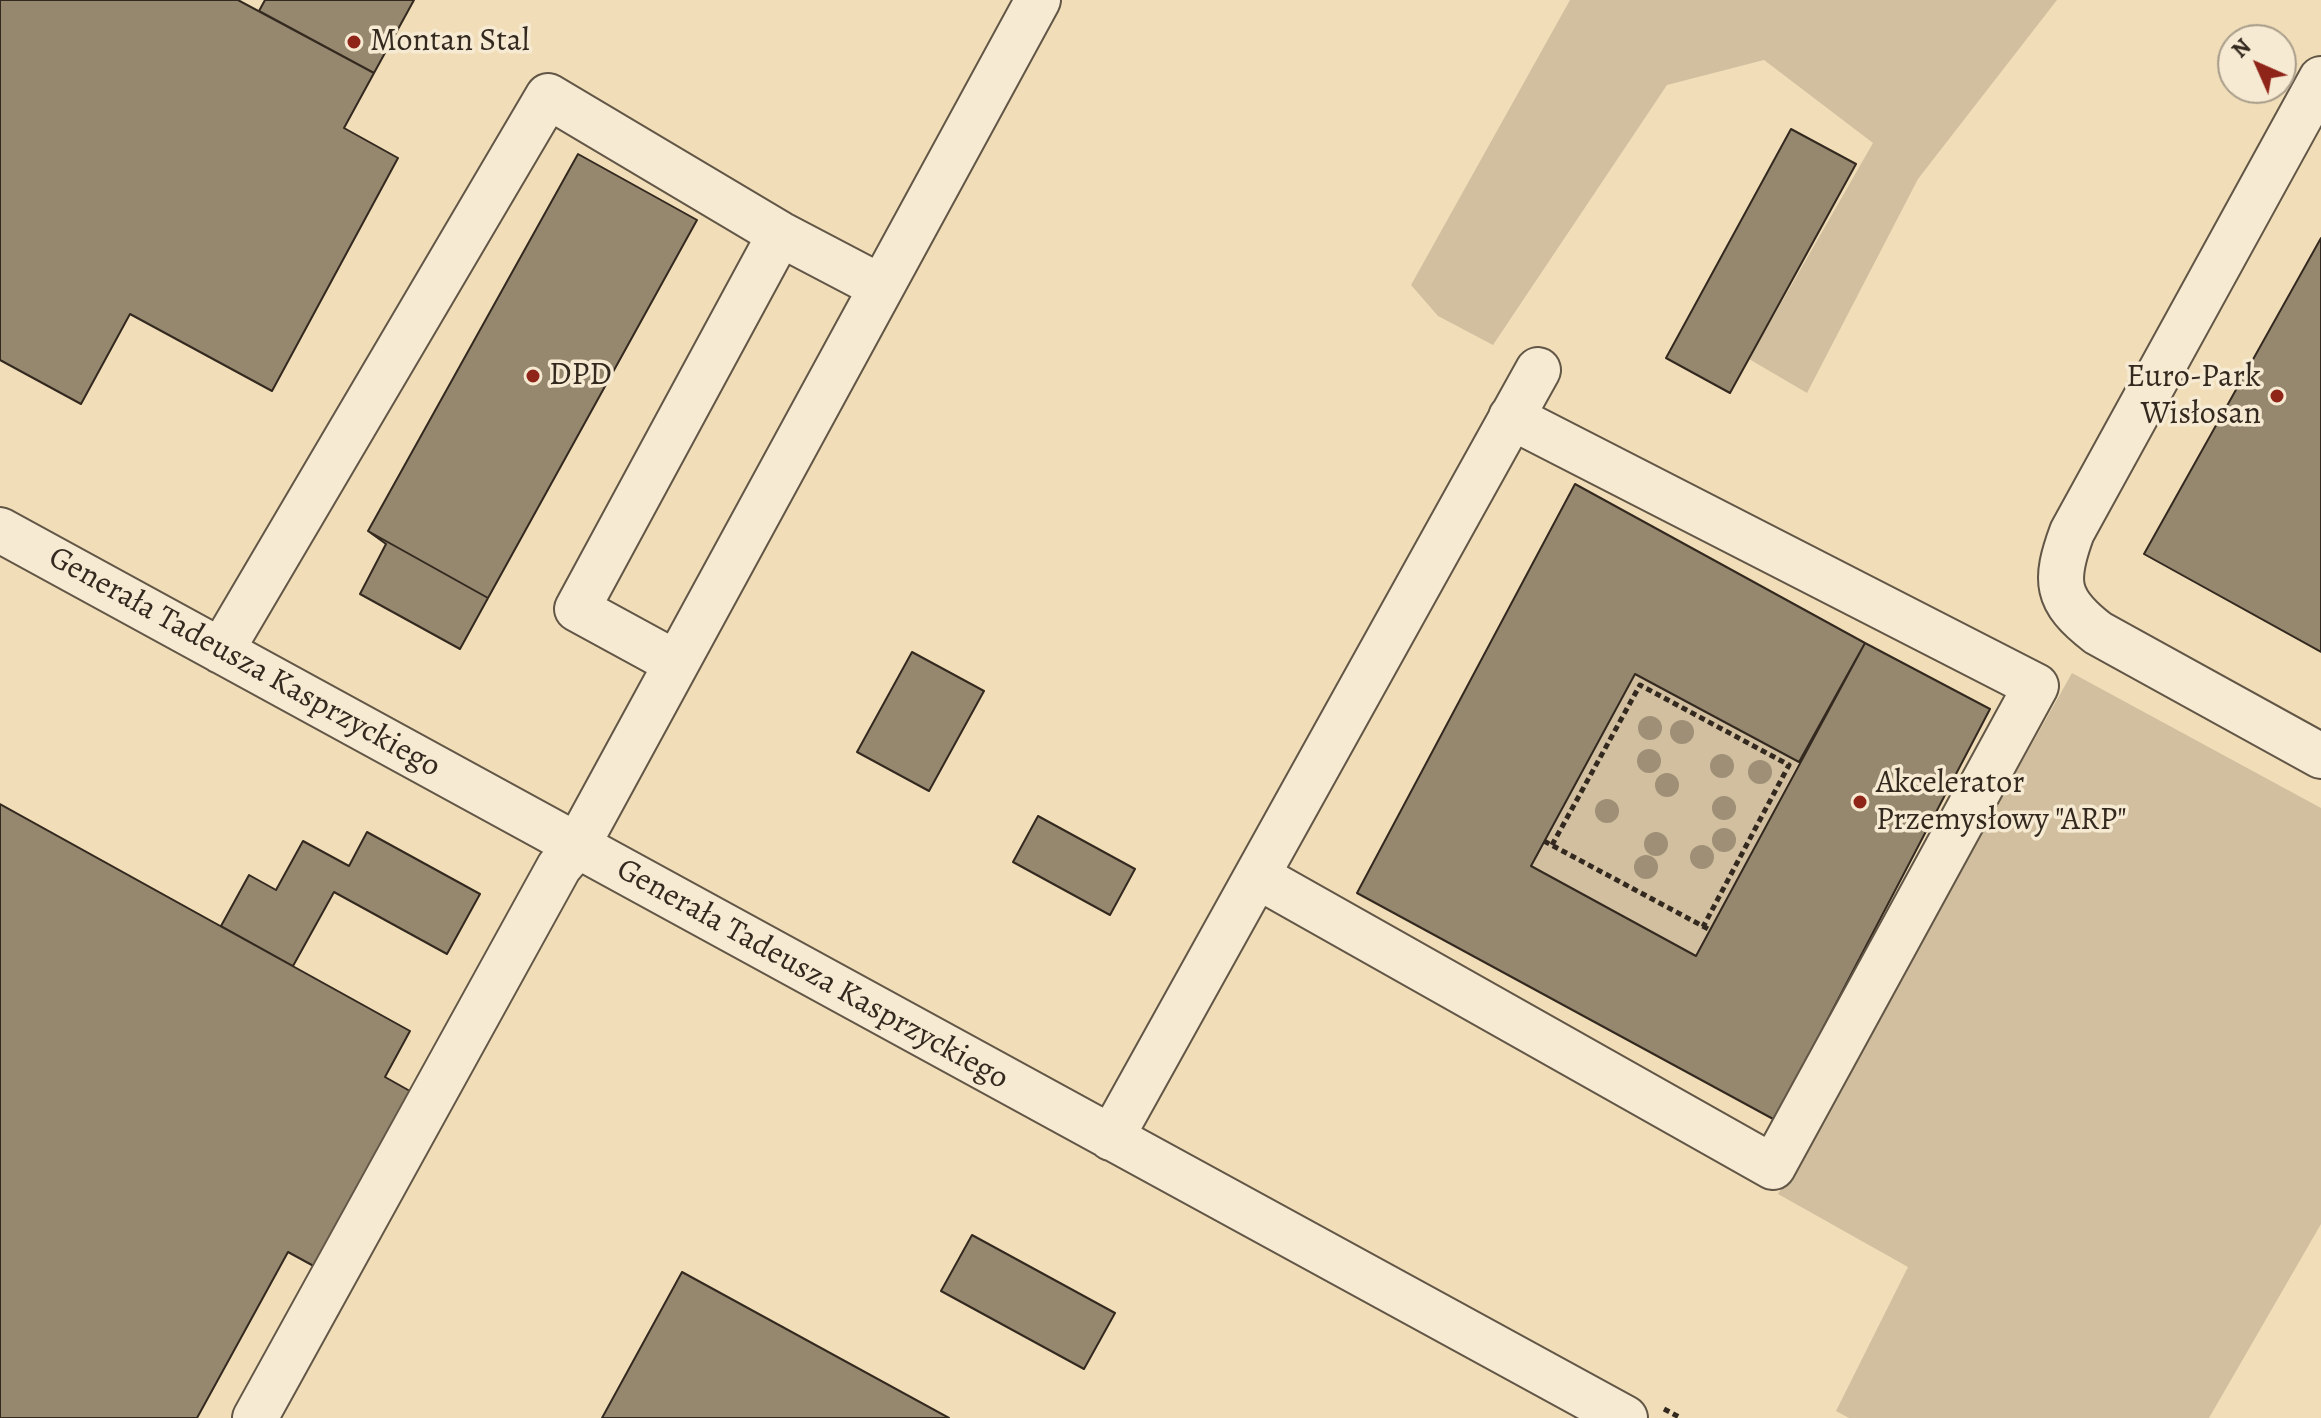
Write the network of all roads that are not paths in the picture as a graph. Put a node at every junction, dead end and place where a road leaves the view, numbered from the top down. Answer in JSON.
{"nodes":[{"id":1,"x":1038,"y":0,"type":"edge"},
{"id":2,"x":2321,"y":79,"type":"edge"},
{"id":3,"x":780,"y":234,"type":"junction"},
{"id":4,"x":881,"y":287,"type":"junction"},
{"id":5,"x":1538,"y":370,"type":"dead end"},
{"id":6,"x":1511,"y":417,"type":"junction"},
{"id":7,"x":0,"y":530,"type":"edge"},
{"id":8,"x":221,"y":651,"type":"junction"},
{"id":9,"x":676,"y":663,"type":"junction"},
{"id":10,"x":2321,"y":756,"type":"edge"},
{"id":11,"x":577,"y":846,"type":"junction"},
{"id":12,"x":1257,"y":876,"type":"junction"},
{"id":13,"x":1111,"y":1138,"type":"junction"},
{"id":14,"x":255,"y":1418,"type":"edge"},
{"id":15,"x":1625,"y":1418,"type":"edge"}],
"edges":[{"from":1,"to":4,"type":"street"},
{"from":2,"to":10,"type":"street"},
{"from":3,"to":4,"type":"street"},
{"from":3,"to":8,"type":"street"},
{"from":3,"to":9,"type":"street"},
{"from":4,"to":9,"type":"street"},
{"from":5,"to":6,"type":"street"},
{"from":6,"to":12,"type":"street"},
{"from":6,"to":12,"type":"street"},
{"from":7,"to":8,"type":"street","name":"Generała Tadeusza Kasprzyckiego"},
{"from":8,"to":11,"type":"street","name":"Generała Tadeusza Kasprzyckiego"},
{"from":9,"to":11,"type":"street"},
{"from":11,"to":13,"type":"street","name":"Generała Tadeusza Kasprzyckiego"},
{"from":11,"to":14,"type":"street"},
{"from":12,"to":13,"type":"street"},
{"from":13,"to":15,"type":"street","name":"Generała Tadeusza Kasprzyckiego"}]}
